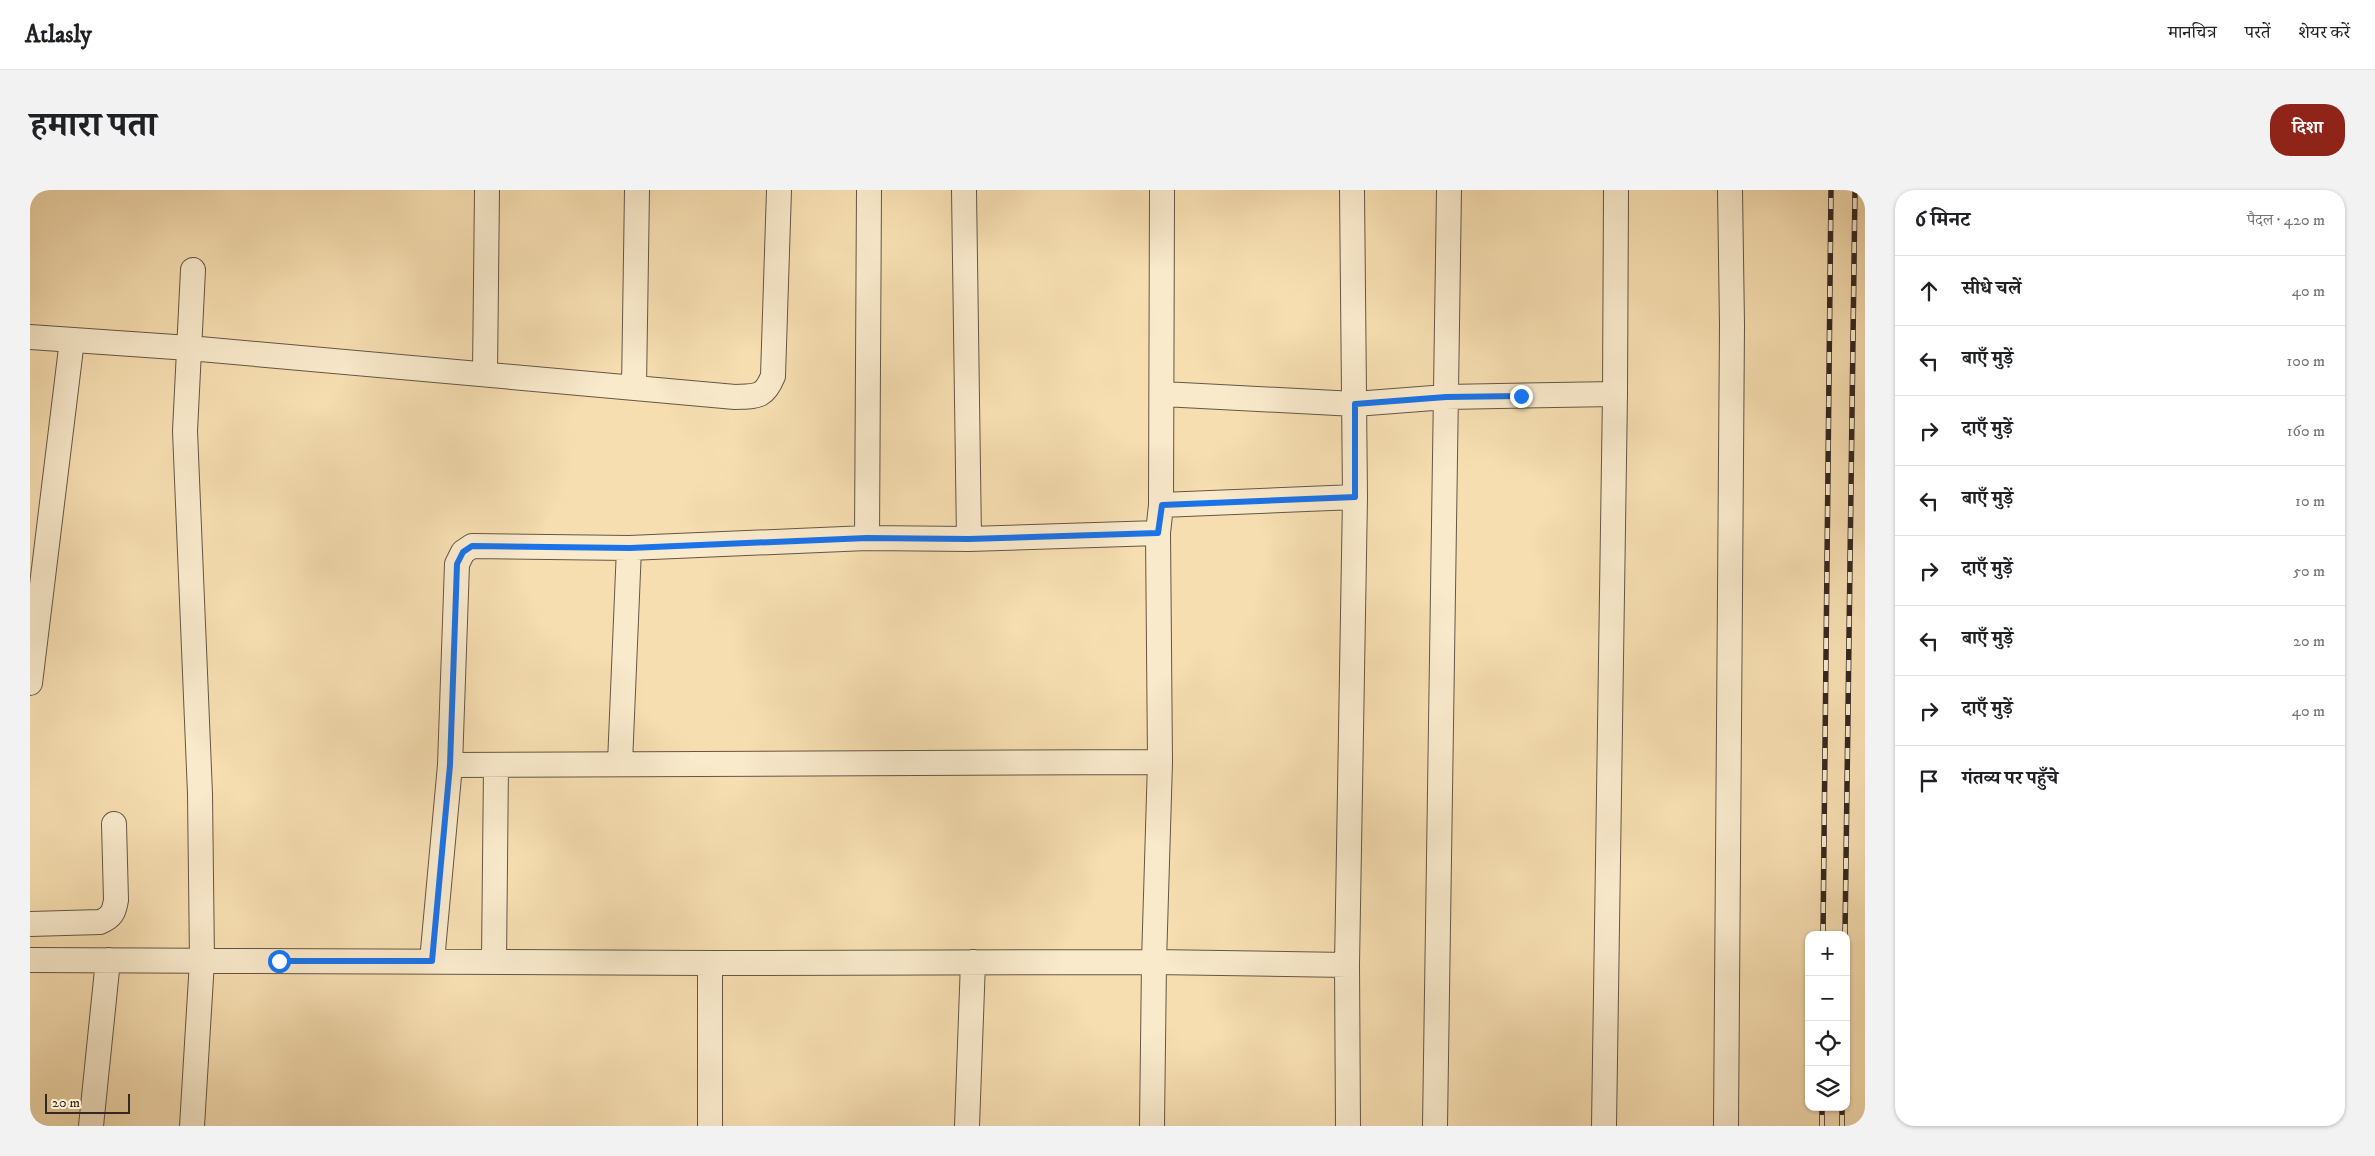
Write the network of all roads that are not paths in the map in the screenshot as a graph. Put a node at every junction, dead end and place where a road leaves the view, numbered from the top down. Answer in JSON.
{"nodes":[{"id":1,"x":487,"y":190,"type":"edge"},
{"id":2,"x":637,"y":190,"type":"edge"},
{"id":3,"x":779,"y":190,"type":"edge"},
{"id":4,"x":869,"y":190,"type":"edge"},
{"id":5,"x":964,"y":190,"type":"edge"},
{"id":6,"x":1162,"y":190,"type":"edge"},
{"id":7,"x":1352,"y":190,"type":"edge"},
{"id":8,"x":1449,"y":190,"type":"edge"},
{"id":9,"x":1616,"y":190,"type":"edge"},
{"id":10,"x":1730,"y":190,"type":"edge"},
{"id":11,"x":193,"y":270,"type":"dead end"},
{"id":12,"x":30,"y":336,"type":"edge"},
{"id":13,"x":72,"y":340,"type":"junction"},
{"id":14,"x":189,"y":348,"type":"junction"},
{"id":15,"x":485,"y":374,"type":"junction"},
{"id":16,"x":634,"y":388,"type":"junction"},
{"id":17,"x":1162,"y":394,"type":"junction"},
{"id":18,"x":1615,"y":394,"type":"junction"},
{"id":19,"x":1446,"y":397,"type":"junction"},
{"id":20,"x":1355,"y":404,"type":"junction"},
{"id":21,"x":1355,"y":497,"type":"junction"},
{"id":22,"x":1162,"y":505,"type":"junction"},
{"id":23,"x":1158,"y":533,"type":"junction"},
{"id":24,"x":867,"y":538,"type":"junction"},
{"id":25,"x":969,"y":539,"type":"junction"},
{"id":26,"x":630,"y":548,"type":"junction"},
{"id":27,"x":30,"y":683,"type":"edge"},
{"id":28,"x":1160,"y":762,"type":"junction"},
{"id":29,"x":620,"y":763,"type":"junction"},
{"id":30,"x":450,"y":765,"type":"junction"},
{"id":31,"x":496,"y":765,"type":"junction"},
{"id":32,"x":114,"y":824,"type":"dead end"},
{"id":33,"x":30,"y":924,"type":"edge"},
{"id":34,"x":30,"y":960,"type":"edge"},
{"id":35,"x":108,"y":960,"type":"junction"},
{"id":36,"x":202,"y":961,"type":"junction"},
{"id":37,"x":432,"y":961,"type":"junction"},
{"id":38,"x":494,"y":962,"type":"junction"},
{"id":39,"x":973,"y":962,"type":"junction"},
{"id":40,"x":1154,"y":962,"type":"junction"},
{"id":41,"x":710,"y":963,"type":"junction"},
{"id":42,"x":1347,"y":965,"type":"junction"},
{"id":43,"x":91,"y":1126,"type":"edge"},
{"id":44,"x":192,"y":1126,"type":"edge"},
{"id":45,"x":710,"y":1126,"type":"edge"},
{"id":46,"x":967,"y":1126,"type":"edge"},
{"id":47,"x":1152,"y":1126,"type":"edge"},
{"id":48,"x":1348,"y":1126,"type":"edge"},
{"id":49,"x":1435,"y":1126,"type":"edge"},
{"id":50,"x":1604,"y":1126,"type":"edge"},
{"id":51,"x":1726,"y":1126,"type":"edge"}],
"edges":[{"from":1,"to":15,"type":"street"},
{"from":2,"to":16,"type":"street"},
{"from":3,"to":16,"type":"street"},
{"from":4,"to":24,"type":"street"},
{"from":5,"to":25,"type":"street"},
{"from":6,"to":17,"type":"street"},
{"from":7,"to":20,"type":"street"},
{"from":8,"to":19,"type":"street"},
{"from":9,"to":18,"type":"street"},
{"from":10,"to":51,"type":"street"},
{"from":11,"to":14,"type":"street"},
{"from":12,"to":13,"type":"street"},
{"from":13,"to":14,"type":"street"},
{"from":13,"to":27,"type":"street"},
{"from":14,"to":15,"type":"street"},
{"from":14,"to":36,"type":"street"},
{"from":15,"to":16,"type":"street"},
{"from":17,"to":20,"type":"street"},
{"from":17,"to":22,"type":"street"},
{"from":18,"to":19,"type":"street"},
{"from":18,"to":50,"type":"street"},
{"from":19,"to":20,"type":"street"},
{"from":19,"to":49,"type":"street"},
{"from":20,"to":21,"type":"street"},
{"from":21,"to":22,"type":"street"},
{"from":21,"to":42,"type":"street"},
{"from":22,"to":23,"type":"street"},
{"from":23,"to":25,"type":"street"},
{"from":23,"to":28,"type":"street"},
{"from":24,"to":25,"type":"street"},
{"from":24,"to":26,"type":"street"},
{"from":26,"to":29,"type":"street"},
{"from":26,"to":30,"type":"street"},
{"from":28,"to":29,"type":"street"},
{"from":28,"to":40,"type":"street"},
{"from":29,"to":31,"type":"street"},
{"from":30,"to":31,"type":"street"},
{"from":30,"to":37,"type":"street"},
{"from":31,"to":38,"type":"street"},
{"from":32,"to":33,"type":"street"},
{"from":34,"to":35,"type":"street"},
{"from":35,"to":36,"type":"street"},
{"from":35,"to":43,"type":"street"},
{"from":36,"to":37,"type":"street"},
{"from":36,"to":44,"type":"street"},
{"from":37,"to":38,"type":"street"},
{"from":38,"to":41,"type":"street"},
{"from":39,"to":40,"type":"street"},
{"from":39,"to":41,"type":"street"},
{"from":39,"to":46,"type":"street"},
{"from":40,"to":42,"type":"street"},
{"from":40,"to":47,"type":"street"},
{"from":41,"to":45,"type":"street"},
{"from":42,"to":48,"type":"street"}]}
